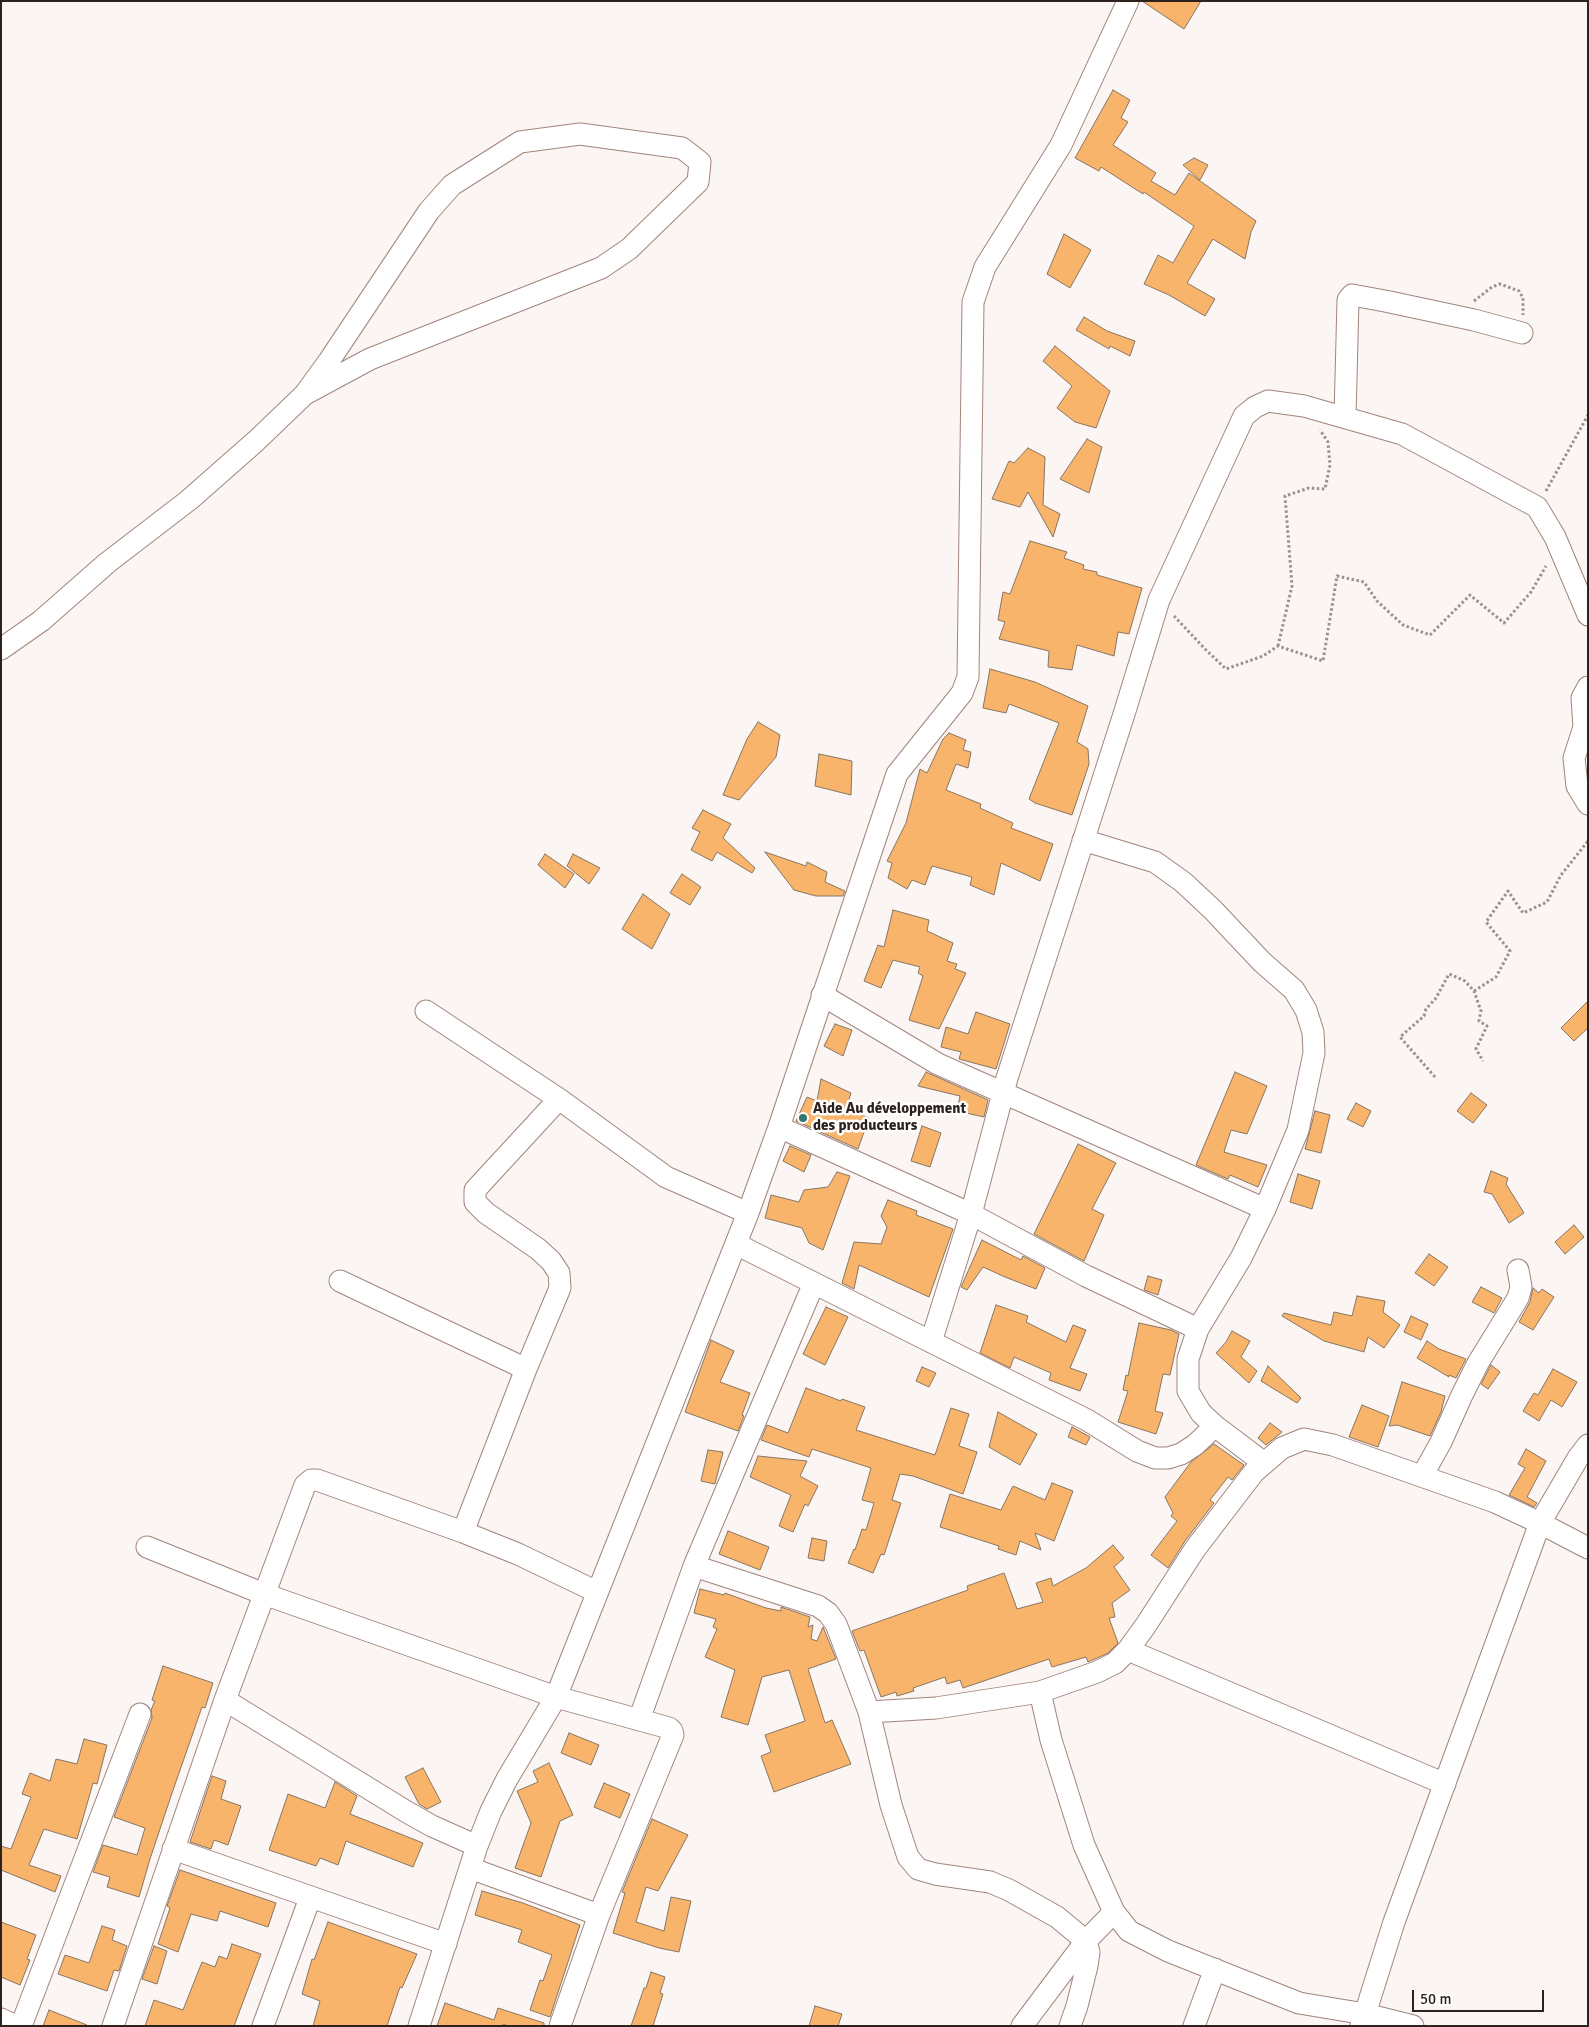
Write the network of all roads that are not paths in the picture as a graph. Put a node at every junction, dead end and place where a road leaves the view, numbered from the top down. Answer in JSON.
{"nodes":[{"id":1,"x":1128,"y":1,"type":"edge"},
{"id":2,"x":1522,"y":333,"type":"road end"},
{"id":3,"x":305,"y":394,"type":"junction"},
{"id":4,"x":1345,"y":418,"type":"junction"},
{"id":5,"x":1588,"y":615,"type":"edge"},
{"id":6,"x":1,"y":649,"type":"edge"},
{"id":7,"x":1588,"y":687,"type":"edge"},
{"id":8,"x":1588,"y":804,"type":"edge"},
{"id":9,"x":1083,"y":840,"type":"junction"},
{"id":10,"x":822,"y":996,"type":"junction"},
{"id":11,"x":426,"y":1011,"type":"dead end"},
{"id":12,"x":1002,"y":1094,"type":"junction"},
{"id":13,"x":559,"y":1099,"type":"junction"},
{"id":14,"x":779,"y":1127,"type":"junction"},
{"id":15,"x":1265,"y":1210,"type":"junction"},
{"id":16,"x":748,"y":1214,"type":"junction"},
{"id":17,"x":971,"y":1214,"type":"junction"},
{"id":18,"x":736,"y":1244,"type":"junction"},
{"id":19,"x":1518,"y":1270,"type":"dead end"},
{"id":20,"x":340,"y":1281,"type":"dead end"},
{"id":21,"x":814,"y":1283,"type":"junction"},
{"id":22,"x":1198,"y":1329,"type":"junction"},
{"id":23,"x":931,"y":1342,"type":"junction"},
{"id":24,"x":526,"y":1369,"type":"junction"},
{"id":25,"x":1215,"y":1426,"type":"junction"},
{"id":26,"x":1588,"y":1445,"type":"edge"},
{"id":27,"x":1264,"y":1463,"type":"junction"},
{"id":28,"x":1422,"y":1476,"type":"junction"},
{"id":29,"x":1540,"y":1522,"type":"junction"},
{"id":30,"x":463,"y":1532,"type":"junction"},
{"id":31,"x":147,"y":1547,"type":"dead end"},
{"id":32,"x":1588,"y":1548,"type":"edge"},
{"id":33,"x":694,"y":1566,"type":"junction"},
{"id":34,"x":597,"y":1592,"type":"junction"},
{"id":35,"x":264,"y":1594,"type":"junction"},
{"id":36,"x":1128,"y":1650,"type":"junction"},
{"id":37,"x":1040,"y":1692,"type":"junction"},
{"id":38,"x":556,"y":1697,"type":"junction"},
{"id":39,"x":225,"y":1700,"type":"junction"},
{"id":40,"x":870,"y":1712,"type":"junction"},
{"id":41,"x":140,"y":1714,"type":"dead end"},
{"id":42,"x":639,"y":1720,"type":"junction"},
{"id":43,"x":1446,"y":1784,"type":"junction"},
{"id":44,"x":477,"y":1846,"type":"junction"},
{"id":45,"x":173,"y":1849,"type":"junction"},
{"id":46,"x":470,"y":1868,"type":"junction"},
{"id":47,"x":310,"y":1898,"type":"junction"},
{"id":48,"x":1114,"y":1912,"type":"junction"},
{"id":49,"x":600,"y":1915,"type":"junction"},
{"id":50,"x":1086,"y":1941,"type":"junction"},
{"id":51,"x":446,"y":1944,"type":"junction"},
{"id":52,"x":1215,"y":1969,"type":"junction"},
{"id":53,"x":1,"y":2019,"type":"edge"},
{"id":54,"x":1363,"y":2020,"type":"edge"},
{"id":55,"x":15,"y":2026,"type":"edge"},
{"id":56,"x":21,"y":2026,"type":"edge"},
{"id":57,"x":113,"y":2026,"type":"edge"},
{"id":58,"x":263,"y":2026,"type":"edge"},
{"id":59,"x":419,"y":2026,"type":"edge"},
{"id":60,"x":560,"y":2026,"type":"edge"},
{"id":61,"x":1022,"y":2026,"type":"edge"},
{"id":62,"x":1070,"y":2026,"type":"edge"},
{"id":63,"x":1194,"y":2026,"type":"edge"},
{"id":64,"x":1413,"y":2026,"type":"edge"}],
"edges":[{"from":1,"to":10,"type":"street"},
{"from":2,"to":4,"type":"street"},
{"from":3,"to":3,"type":"street"},
{"from":3,"to":6,"type":"street"},
{"from":4,"to":5,"type":"street"},
{"from":4,"to":9,"type":"street"},
{"from":7,"to":8,"type":"street"},
{"from":9,"to":12,"type":"street"},
{"from":9,"to":15,"type":"street"},
{"from":10,"to":12,"type":"street"},
{"from":10,"to":14,"type":"street"},
{"from":11,"to":13,"type":"street"},
{"from":12,"to":15,"type":"street"},
{"from":12,"to":17,"type":"street"},
{"from":13,"to":16,"type":"street"},
{"from":13,"to":24,"type":"street"},
{"from":14,"to":16,"type":"street"},
{"from":14,"to":17,"type":"street"},
{"from":15,"to":22,"type":"street"},
{"from":16,"to":18,"type":"street"},
{"from":17,"to":22,"type":"street"},
{"from":17,"to":23,"type":"street"},
{"from":18,"to":21,"type":"street"},
{"from":18,"to":34,"type":"street"},
{"from":19,"to":28,"type":"street"},
{"from":20,"to":24,"type":"street"},
{"from":21,"to":23,"type":"street"},
{"from":21,"to":33,"type":"street"},
{"from":22,"to":25,"type":"street"},
{"from":23,"to":25,"type":"street"},
{"from":24,"to":30,"type":"street"},
{"from":25,"to":27,"type":"street"},
{"from":26,"to":29,"type":"street"},
{"from":27,"to":28,"type":"street"},
{"from":27,"to":36,"type":"street"},
{"from":28,"to":29,"type":"street"},
{"from":29,"to":32,"type":"street"},
{"from":29,"to":43,"type":"street"},
{"from":30,"to":34,"type":"street"},
{"from":30,"to":35,"type":"street"},
{"from":31,"to":35,"type":"street"},
{"from":33,"to":40,"type":"street"},
{"from":33,"to":42,"type":"street"},
{"from":34,"to":38,"type":"street"},
{"from":35,"to":38,"type":"street"},
{"from":35,"to":39,"type":"street"},
{"from":36,"to":37,"type":"street"},
{"from":36,"to":43,"type":"street"},
{"from":37,"to":40,"type":"street"},
{"from":37,"to":48,"type":"street"},
{"from":38,"to":42,"type":"street"},
{"from":38,"to":44,"type":"street"},
{"from":39,"to":44,"type":"street"},
{"from":39,"to":45,"type":"street"},
{"from":40,"to":50,"type":"street"},
{"from":41,"to":56,"type":"street"},
{"from":42,"to":49,"type":"street"},
{"from":43,"to":54,"type":"street"},
{"from":44,"to":46,"type":"street"},
{"from":45,"to":47,"type":"street"},
{"from":45,"to":57,"type":"street"},
{"from":46,"to":49,"type":"street"},
{"from":46,"to":51,"type":"street"},
{"from":47,"to":51,"type":"street"},
{"from":47,"to":58,"type":"street"},
{"from":48,"to":50,"type":"street"},
{"from":48,"to":52,"type":"street"},
{"from":49,"to":60,"type":"street"},
{"from":50,"to":61,"type":"street"},
{"from":50,"to":62,"type":"street"},
{"from":51,"to":59,"type":"street"},
{"from":52,"to":54,"type":"street"},
{"from":52,"to":63,"type":"street"},
{"from":53,"to":55,"type":"street"},
{"from":54,"to":64,"type":"street"}]}
